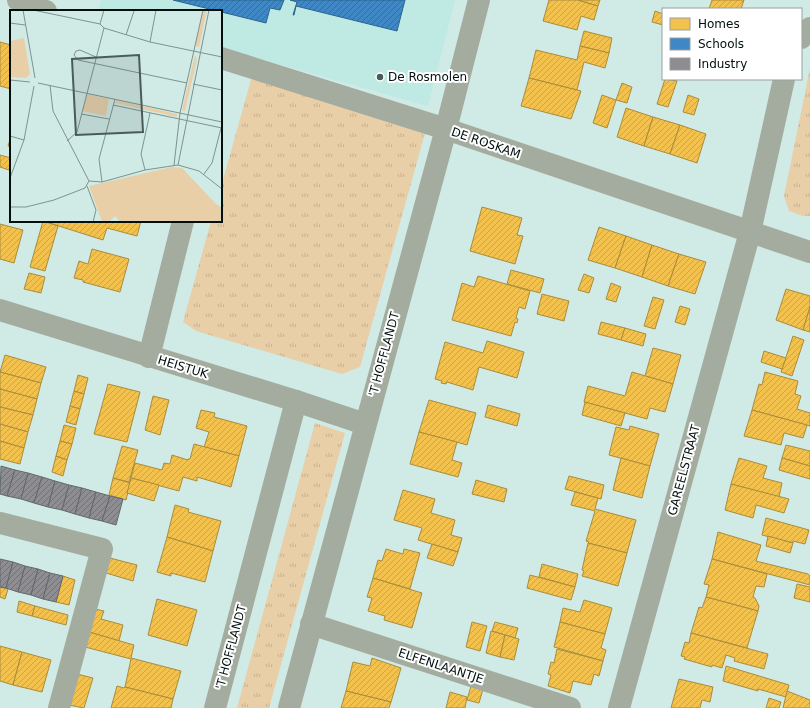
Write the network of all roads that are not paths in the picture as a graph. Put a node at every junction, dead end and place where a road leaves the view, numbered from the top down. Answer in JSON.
{"nodes":[{"id":1,"x":18,"y":0,"type":"edge"},
{"id":2,"x":480,"y":0,"type":"edge"},
{"id":3,"x":42,"y":10,"type":"edge"},
{"id":4,"x":810,"y":28,"type":"edge"},
{"id":5,"x":802,"y":37,"type":"edge"},
{"id":6,"x":222,"y":63,"type":"edge"},
{"id":7,"x":784,"y":80,"type":"edge"},
{"id":8,"x":446,"y":129,"type":"junction"},
{"id":9,"x":184,"y":222,"type":"edge"},
{"id":10,"x":750,"y":232,"type":"junction"},
{"id":11,"x":810,"y":252,"type":"edge"},
{"id":12,"x":0,"y":310,"type":"edge"},
{"id":13,"x":149,"y":357,"type":"junction"},
{"id":14,"x":296,"y":401,"type":"junction"},
{"id":15,"x":365,"y":424,"type":"junction"},
{"id":16,"x":0,"y":523,"type":"edge"},
{"id":17,"x":311,"y":624,"type":"junction"},
{"id":18,"x":60,"y":708,"type":"edge"},
{"id":19,"x":215,"y":708,"type":"edge"},
{"id":20,"x":289,"y":708,"type":"edge"},
{"id":21,"x":570,"y":708,"type":"edge"},
{"id":22,"x":618,"y":708,"type":"edge"}],
"edges":[{"from":1,"to":3,"type":"street"},
{"from":2,"to":8,"type":"street","name":"'T HOFFLANDT"},
{"from":4,"to":5,"type":"street"},
{"from":6,"to":8,"type":"street","name":"DE ROSKAM"},
{"from":7,"to":10,"type":"street"},
{"from":8,"to":10,"type":"street","name":"DE ROSKAM"},
{"from":8,"to":15,"type":"street","name":"'T HOFFLANDT"},
{"from":9,"to":13,"type":"street"},
{"from":10,"to":11,"type":"street","name":"DE ROSKAM"},
{"from":10,"to":22,"type":"street","name":"GAREELSTRAAT"},
{"from":12,"to":13,"type":"street","name":"HEISTUK"},
{"from":13,"to":14,"type":"street","name":"HEISTUK"},
{"from":14,"to":15,"type":"street","name":"HEISTUK"},
{"from":14,"to":19,"type":"street","name":"'T HOFFLANDT"},
{"from":15,"to":17,"type":"street","name":"'T HOFFLANDT"},
{"from":16,"to":18,"type":"street"},
{"from":17,"to":20,"type":"street","name":"'T HOFFLANDT"},
{"from":17,"to":21,"type":"street","name":"ELFENLAANTJE"}]}
